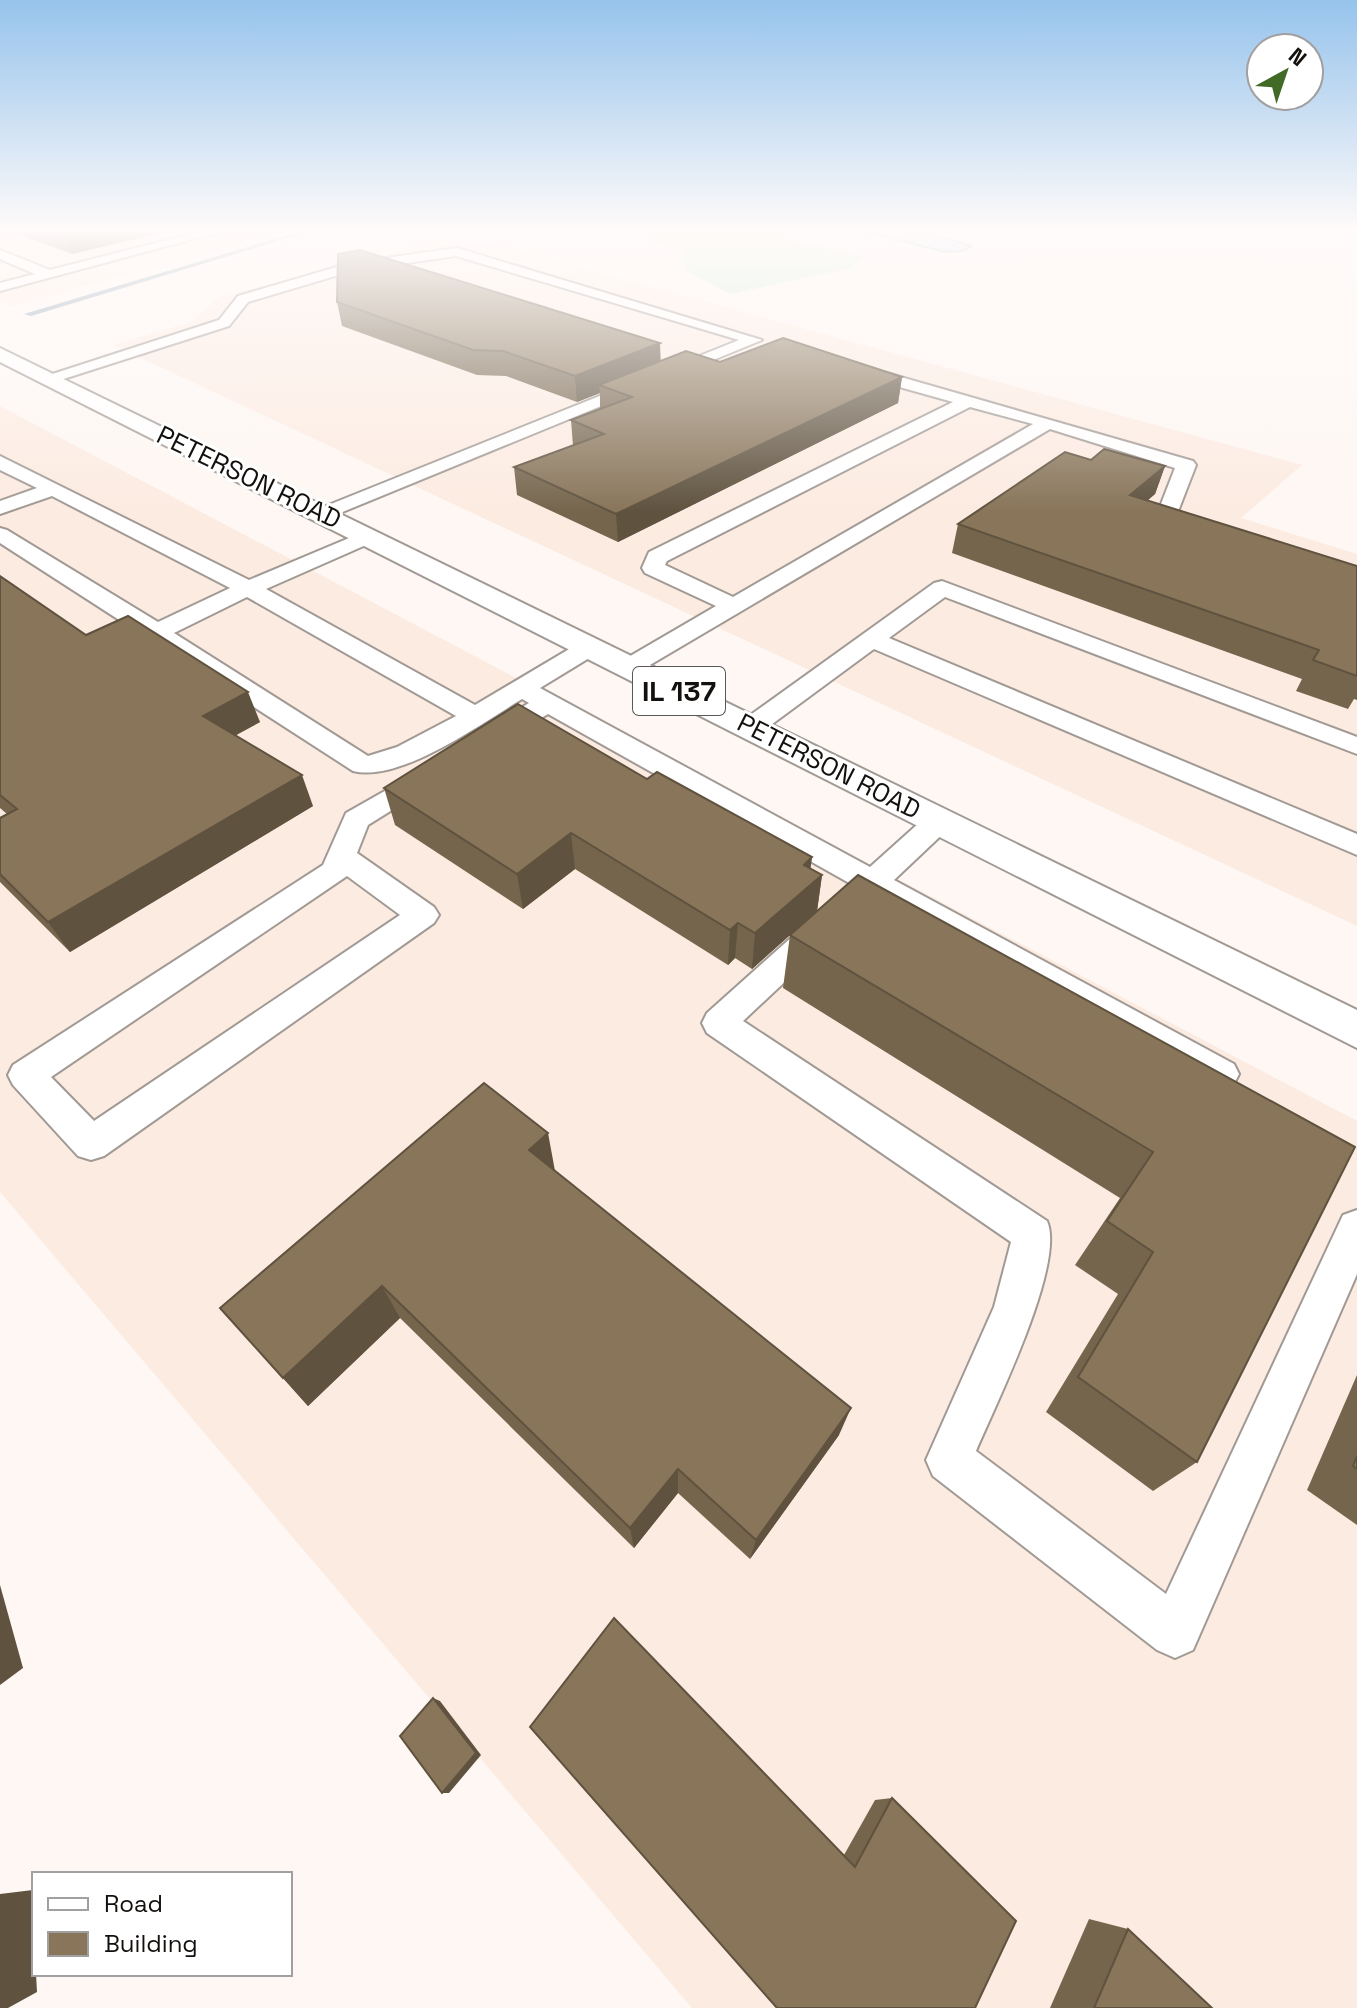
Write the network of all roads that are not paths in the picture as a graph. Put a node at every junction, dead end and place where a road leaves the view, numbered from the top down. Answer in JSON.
{"nodes":[{"id":1,"x":219,"y":325,"type":"edge"},
{"id":2,"x":703,"y":325,"type":"edge"},
{"id":3,"x":0,"y":354,"type":"edge"},
{"id":4,"x":846,"y":366,"type":"edge"},
{"id":5,"x":48,"y":378,"type":"junction"},
{"id":6,"x":968,"y":401,"type":"junction"},
{"id":7,"x":1048,"y":423,"type":"junction"},
{"id":8,"x":0,"y":462,"type":"edge"},
{"id":9,"x":54,"y":489,"type":"junction"},
{"id":10,"x":0,"y":508,"type":"edge"},
{"id":11,"x":323,"y":514,"type":"junction"},
{"id":12,"x":0,"y":534,"type":"edge"},
{"id":13,"x":368,"y":537,"type":"junction"},
{"id":14,"x":1225,"y":537,"type":"edge"},
{"id":15,"x":248,"y":588,"type":"junction"},
{"id":16,"x":734,"y":606,"type":"junction"},
{"id":17,"x":157,"y":632,"type":"junction"},
{"id":18,"x":871,"y":639,"type":"junction"},
{"id":19,"x":590,"y":647,"type":"junction"},
{"id":20,"x":629,"y":667,"type":"junction"},
{"id":21,"x":534,"y":696,"type":"junction"},
{"id":22,"x":475,"y":716,"type":"junction"},
{"id":23,"x":751,"y":727,"type":"junction"},
{"id":24,"x":1357,"y":746,"type":"edge"},
{"id":25,"x":939,"y":821,"type":"junction"},
{"id":26,"x":1357,"y":845,"type":"edge"},
{"id":27,"x":341,"y":856,"type":"junction"},
{"id":28,"x":872,"y":880,"type":"junction"},
{"id":29,"x":1357,"y":1030,"type":"edge"},
{"id":30,"x":1246,"y":1088,"type":"edge"},
{"id":31,"x":1357,"y":1228,"type":"edge"}],
"edges":[{"from":1,"to":5,"type":"lane"},
{"from":2,"to":11,"type":"lane"},
{"from":3,"to":5,"type":"main road","name":"PETERSON ROAD","number":"IL 137"},
{"from":4,"to":6,"type":"lane"},
{"from":5,"to":11,"type":"main road","name":"PETERSON ROAD","number":"IL 137"},
{"from":6,"to":7,"type":"lane"},
{"from":6,"to":16,"type":"lane"},
{"from":7,"to":14,"type":"lane"},
{"from":7,"to":16,"type":"lane"},
{"from":8,"to":9,"type":"lane"},
{"from":9,"to":10,"type":"lane"},
{"from":9,"to":15,"type":"lane"},
{"from":11,"to":13,"type":"main road","name":"PETERSON ROAD","number":"IL 137"},
{"from":12,"to":17,"type":"lane"},
{"from":13,"to":15,"type":"lane"},
{"from":13,"to":19,"type":"main road","name":"PETERSON ROAD","number":"IL 137"},
{"from":15,"to":17,"type":"lane"},
{"from":15,"to":22,"type":"lane"},
{"from":16,"to":20,"type":"lane"},
{"from":17,"to":22,"type":"lane"},
{"from":18,"to":23,"type":"lane"},
{"from":18,"to":24,"type":"lane"},
{"from":18,"to":26,"type":"lane"},
{"from":19,"to":20,"type":"main road","name":"PETERSON ROAD","number":"IL 137"},
{"from":19,"to":21,"type":"lane"},
{"from":20,"to":23,"type":"main road","name":"PETERSON ROAD","number":"IL 137"},
{"from":21,"to":22,"type":"lane"},
{"from":21,"to":27,"type":"lane"},
{"from":21,"to":28,"type":"lane"},
{"from":23,"to":25,"type":"main road","name":"PETERSON ROAD","number":"IL 137"},
{"from":25,"to":28,"type":"lane"},
{"from":25,"to":29,"type":"main road","name":"PETERSON ROAD","number":"IL 137"},
{"from":27,"to":27,"type":"lane"},
{"from":28,"to":30,"type":"lane"},
{"from":28,"to":31,"type":"lane"}]}
